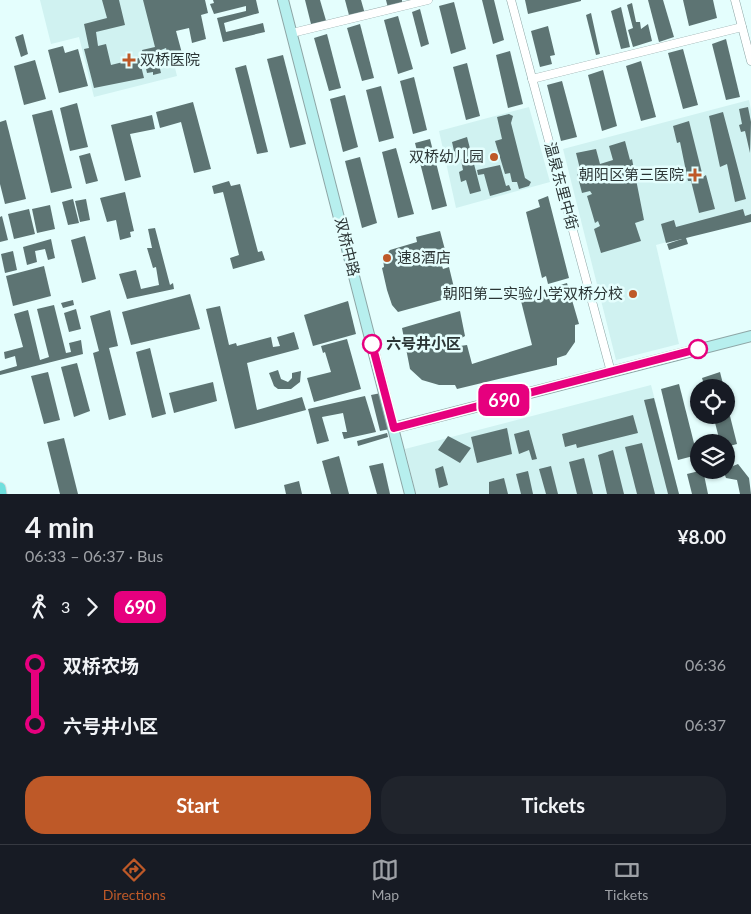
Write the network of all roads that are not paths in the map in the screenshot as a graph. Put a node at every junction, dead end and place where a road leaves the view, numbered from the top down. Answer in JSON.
{"nodes":[{"id":1,"x":283,"y":0,"type":"edge"},
{"id":2,"x":428,"y":0,"type":"edge"},
{"id":3,"x":510,"y":0,"type":"edge"},
{"id":4,"x":735,"y":0,"type":"edge"},
{"id":5,"x":742,"y":26,"type":"junction"},
{"id":6,"x":292,"y":34,"type":"junction"},
{"id":7,"x":751,"y":61,"type":"edge"},
{"id":8,"x":532,"y":79,"type":"junction"},
{"id":9,"x":751,"y":336,"type":"edge"},
{"id":10,"x":611,"y":372,"type":"junction"},
{"id":11,"x":394,"y":428,"type":"junction"},
{"id":12,"x":0,"y":488,"type":"edge"},
{"id":13,"x":1,"y":494,"type":"edge"},
{"id":14,"x":410,"y":494,"type":"edge"}],
"edges":[{"from":1,"to":6,"type":"street","name":"双桥中路"},
{"from":2,"to":6,"type":"street"},
{"from":3,"to":8,"type":"street","name":"温泉东里中街"},
{"from":4,"to":5,"type":"street"},
{"from":5,"to":7,"type":"street"},
{"from":5,"to":8,"type":"street"},
{"from":6,"to":11,"type":"street","name":"双桥中路"},
{"from":8,"to":10,"type":"street","name":"温泉东里中街"},
{"from":9,"to":10,"type":"street"},
{"from":10,"to":11,"type":"street"},
{"from":11,"to":14,"type":"street","name":"双桥中路"},
{"from":12,"to":13,"type":"main road"}]}
